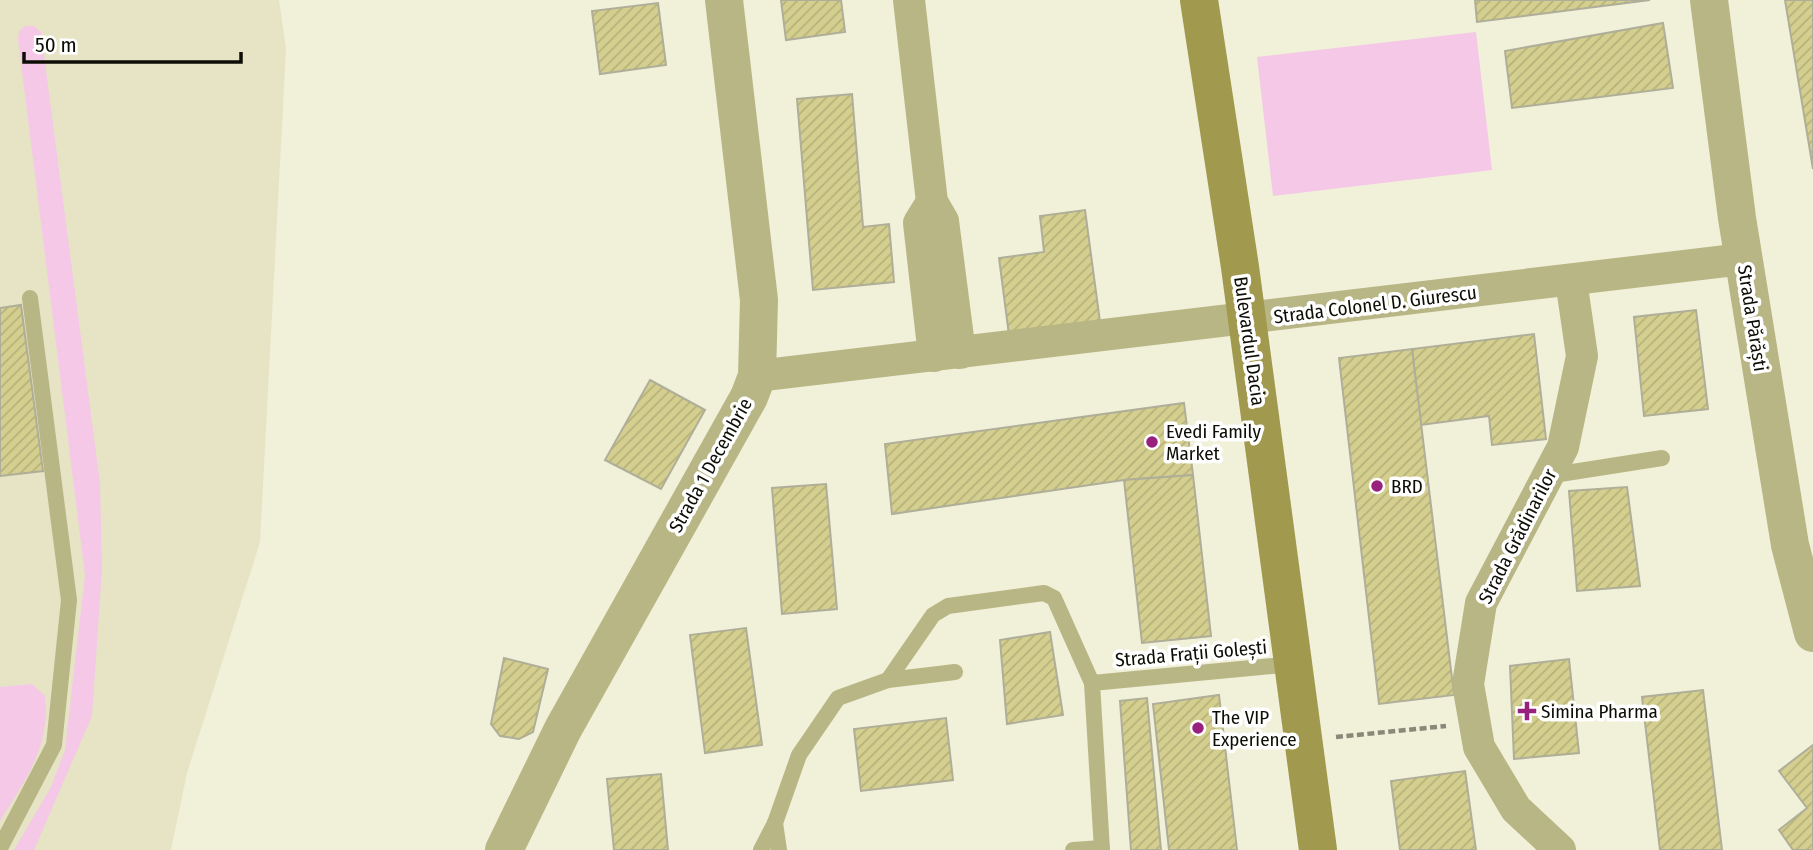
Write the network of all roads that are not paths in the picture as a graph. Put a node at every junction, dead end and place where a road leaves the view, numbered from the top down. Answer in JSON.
{"nodes":[{"id":1,"x":724,"y":0,"type":"edge"},
{"id":2,"x":909,"y":0,"type":"edge"},
{"id":3,"x":1199,"y":0,"type":"edge"},
{"id":4,"x":1709,"y":0,"type":"edge"},
{"id":5,"x":1743,"y":259,"type":"junction"},
{"id":6,"x":1571,"y":280,"type":"junction"},
{"id":7,"x":30,"y":298,"type":"dead end"},
{"id":8,"x":1247,"y":320,"type":"junction"},
{"id":9,"x":947,"y":354,"type":"junction"},
{"id":10,"x":757,"y":376,"type":"junction"},
{"id":11,"x":1662,"y":458,"type":"dead end"},
{"id":12,"x":1546,"y":477,"type":"junction"},
{"id":13,"x":1813,"y":633,"type":"edge"},
{"id":14,"x":1293,"y":664,"type":"junction"},
{"id":15,"x":955,"y":672,"type":"dead end"},
{"id":16,"x":888,"y":680,"type":"junction"},
{"id":17,"x":1092,"y":683,"type":"junction"},
{"id":18,"x":775,"y":823,"type":"junction"},
{"id":19,"x":0,"y":848,"type":"edge"},
{"id":20,"x":1102,"y":849,"type":"edge"},
{"id":21,"x":504,"y":850,"type":"edge"},
{"id":22,"x":761,"y":850,"type":"edge"},
{"id":23,"x":779,"y":850,"type":"edge"},
{"id":24,"x":1073,"y":850,"type":"edge"},
{"id":25,"x":1318,"y":850,"type":"edge"},
{"id":26,"x":1560,"y":850,"type":"edge"}],
"edges":[{"from":1,"to":10,"type":"street","name":"Strada 1 Decembrie"},
{"from":2,"to":9,"type":"street"},
{"from":3,"to":8,"type":"main road","name":"Bulevardul Dacia"},
{"from":4,"to":5,"type":"street","name":"Strada Părăști"},
{"from":5,"to":6,"type":"street","name":"Strada Colonel D. Giurescu"},
{"from":5,"to":13,"type":"street","name":"Strada Părăști"},
{"from":6,"to":8,"type":"street","name":"Strada Colonel D. Giurescu"},
{"from":6,"to":12,"type":"street","name":"Strada Grădinarilor"},
{"from":7,"to":19,"type":"lane"},
{"from":8,"to":9,"type":"street","name":"Strada Colonel D. Giurescu"},
{"from":8,"to":14,"type":"main road","name":"Bulevardul Dacia"},
{"from":9,"to":10,"type":"street","name":"Strada Colonel D. Giurescu"},
{"from":10,"to":21,"type":"street","name":"Strada 1 Decembrie"},
{"from":11,"to":12,"type":"lane"},
{"from":12,"to":26,"type":"street","name":"Strada Grădinarilor"},
{"from":14,"to":17,"type":"lane","name":"Strada Frații Golești"},
{"from":14,"to":25,"type":"main road","name":"Bulevardul Dacia"},
{"from":15,"to":16,"type":"lane"},
{"from":16,"to":17,"type":"lane"},
{"from":16,"to":18,"type":"lane"},
{"from":17,"to":20,"type":"lane","name":"Strada Frații Golești"},
{"from":18,"to":22,"type":"lane"},
{"from":18,"to":23,"type":"lane"},
{"from":20,"to":24,"type":"lane"}]}
